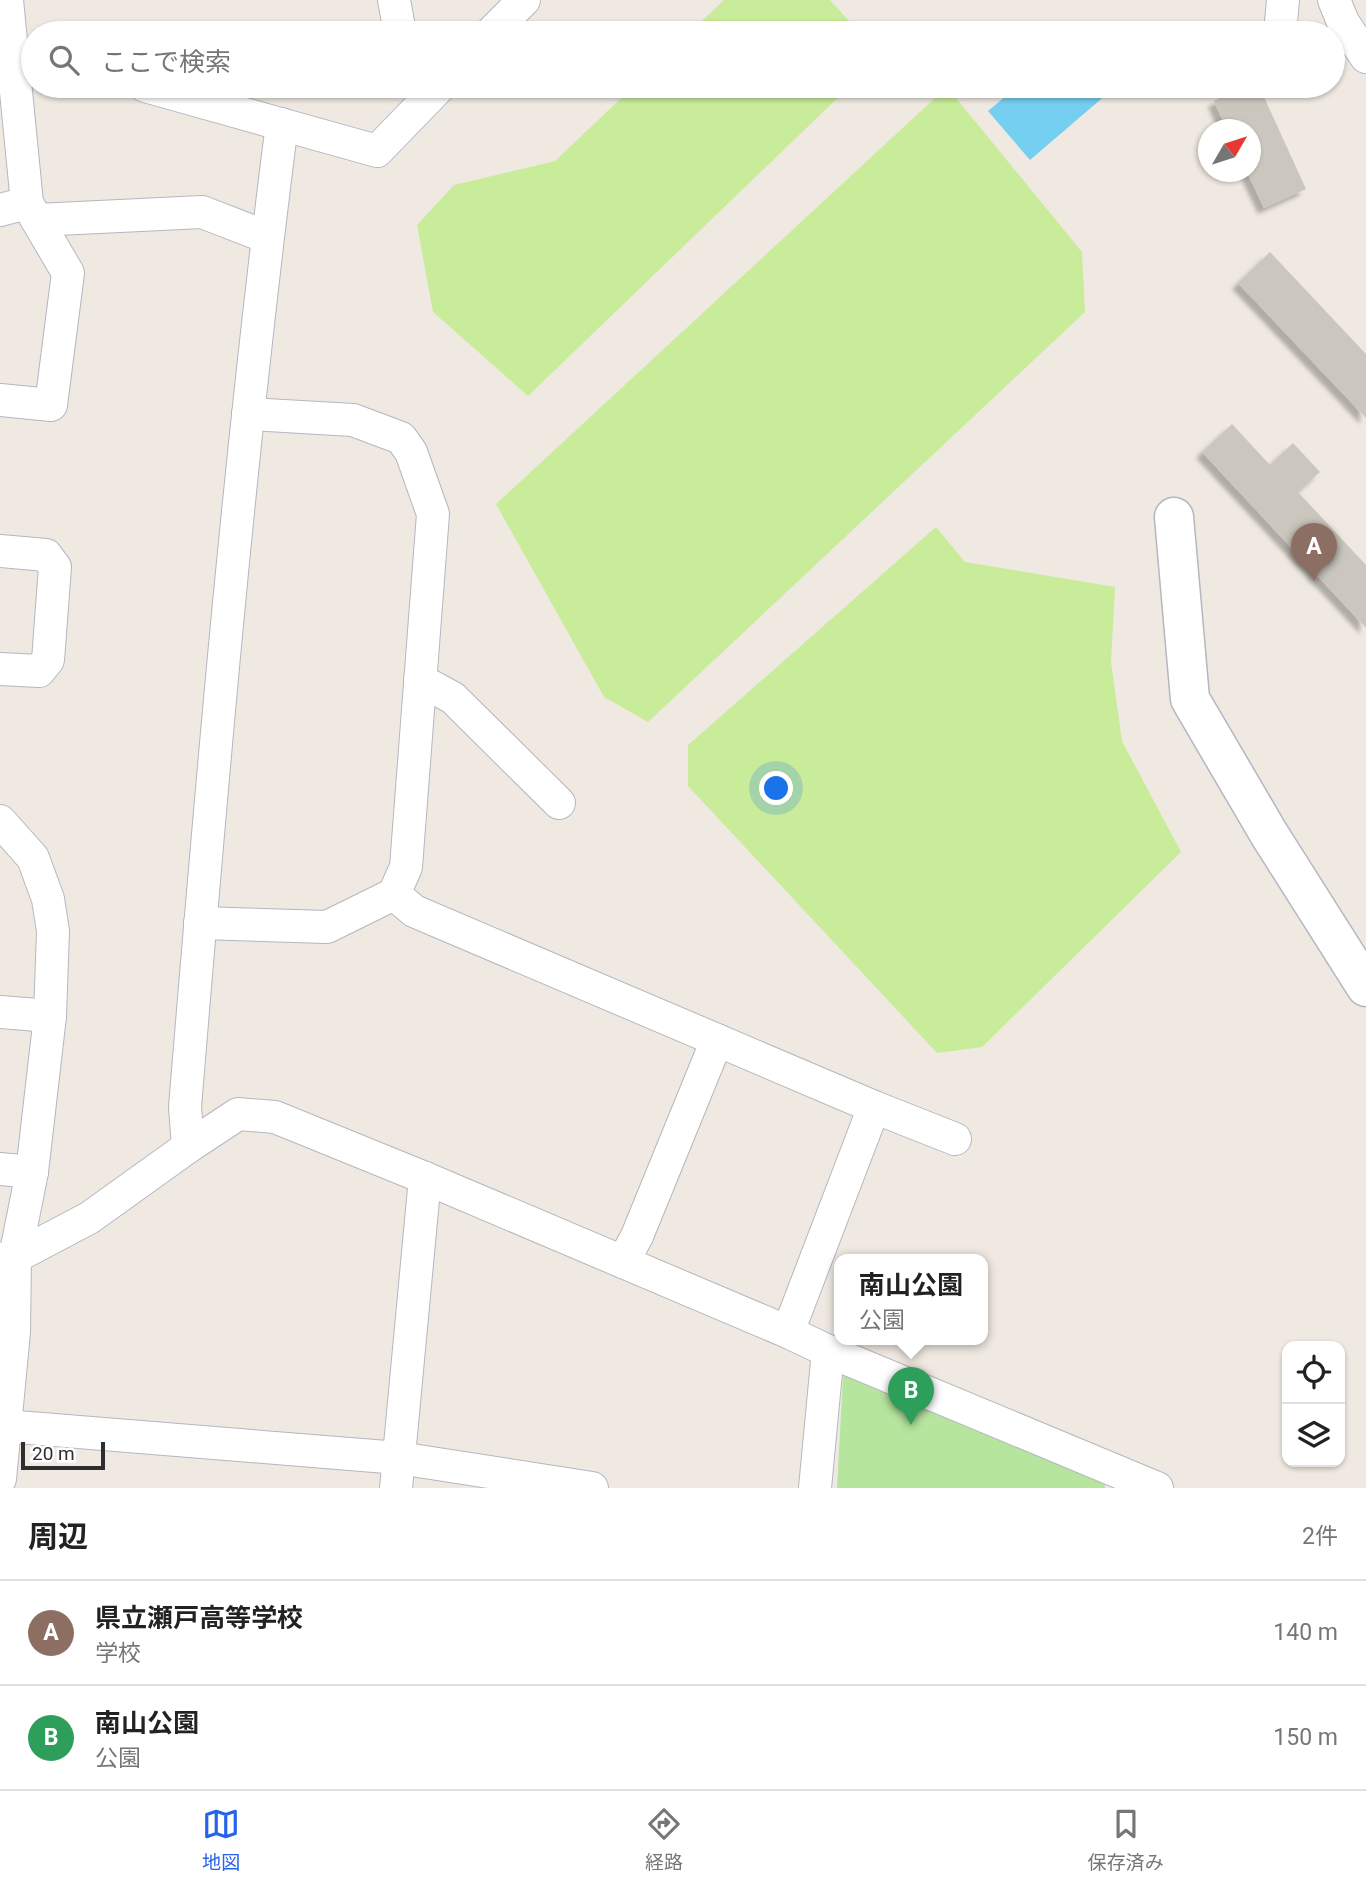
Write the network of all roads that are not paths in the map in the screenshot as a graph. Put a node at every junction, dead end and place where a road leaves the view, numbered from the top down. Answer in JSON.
{"nodes":[{"id":1,"x":7,"y":0,"type":"edge"},
{"id":2,"x":394,"y":0,"type":"edge"},
{"id":3,"x":524,"y":0,"type":"edge"},
{"id":4,"x":1283,"y":0,"type":"edge"},
{"id":5,"x":1334,"y":0,"type":"edge"},
{"id":6,"x":398,"y":21,"type":"edge"},
{"id":7,"x":503,"y":21,"type":"edge"},
{"id":8,"x":1281,"y":21,"type":"edge"},
{"id":9,"x":1343,"y":21,"type":"edge"},
{"id":10,"x":1345,"y":25,"type":"edge"},
{"id":11,"x":21,"y":45,"type":"edge"},
{"id":12,"x":1366,"y":57,"type":"edge"},
{"id":13,"x":23,"y":98,"type":"edge"},
{"id":14,"x":188,"y":98,"type":"edge"},
{"id":15,"x":412,"y":99,"type":"edge"},
{"id":16,"x":282,"y":124,"type":"junction"},
{"id":17,"x":22,"y":211,"type":"edge"},
{"id":18,"x":267,"y":237,"type":"junction"},
{"id":19,"x":0,"y":400,"type":"edge"},
{"id":20,"x":248,"y":414,"type":"junction"},
{"id":21,"x":1174,"y":517,"type":"dead end"},
{"id":22,"x":0,"y":551,"type":"edge"},
{"id":23,"x":0,"y":669,"type":"edge"},
{"id":24,"x":420,"y":680,"type":"junction"},
{"id":25,"x":559,"y":803,"type":"dead end"},
{"id":26,"x":1,"y":825,"type":"edge"},
{"id":27,"x":394,"y":894,"type":"junction"},
{"id":28,"x":200,"y":923,"type":"junction"},
{"id":29,"x":1366,"y":987,"type":"edge"},
{"id":30,"x":0,"y":1012,"type":"edge"},
{"id":31,"x":50,"y":1016,"type":"junction"},
{"id":32,"x":717,"y":1040,"type":"junction"},
{"id":33,"x":874,"y":1107,"type":"junction"},
{"id":34,"x":955,"y":1139,"type":"dead end"},
{"id":35,"x":188,"y":1147,"type":"junction"},
{"id":36,"x":0,"y":1169,"type":"edge"},
{"id":37,"x":32,"y":1172,"type":"junction"},
{"id":38,"x":425,"y":1178,"type":"junction"},
{"id":39,"x":7,"y":1258,"type":"edge"},
{"id":40,"x":623,"y":1262,"type":"junction"},
{"id":41,"x":788,"y":1332,"type":"junction"},
{"id":42,"x":828,"y":1351,"type":"junction"},
{"id":43,"x":5,"y":1426,"type":"junction"},
{"id":44,"x":397,"y":1473,"type":"edge"},
{"id":45,"x":0,"y":1479,"type":"edge"},
{"id":46,"x":1118,"y":1480,"type":"edge"},
{"id":47,"x":592,"y":1488,"type":"edge"},
{"id":48,"x":816,"y":1488,"type":"edge"},
{"id":49,"x":1157,"y":1488,"type":"edge"}],
"edges":[{"from":1,"to":11,"type":"street"},
{"from":2,"to":6,"type":"street"},
{"from":3,"to":7,"type":"street"},
{"from":4,"to":8,"type":"street"},
{"from":5,"to":9,"type":"street"},
{"from":10,"to":12,"type":"street"},
{"from":13,"to":17,"type":"street"},
{"from":14,"to":16,"type":"street"},
{"from":15,"to":16,"type":"street"},
{"from":16,"to":18,"type":"street"},
{"from":17,"to":18,"type":"street"},
{"from":17,"to":19,"type":"street"},
{"from":18,"to":20,"type":"street"},
{"from":20,"to":24,"type":"street"},
{"from":20,"to":28,"type":"street"},
{"from":21,"to":29,"type":"street"},
{"from":22,"to":23,"type":"street"},
{"from":24,"to":25,"type":"street"},
{"from":24,"to":27,"type":"street"},
{"from":26,"to":31,"type":"street"},
{"from":27,"to":28,"type":"street"},
{"from":27,"to":32,"type":"street"},
{"from":28,"to":35,"type":"street"},
{"from":30,"to":31,"type":"street"},
{"from":31,"to":37,"type":"street"},
{"from":32,"to":33,"type":"street"},
{"from":32,"to":40,"type":"street"},
{"from":33,"to":34,"type":"street"},
{"from":33,"to":41,"type":"street"},
{"from":35,"to":38,"type":"street"},
{"from":35,"to":39,"type":"street"},
{"from":36,"to":37,"type":"street"},
{"from":37,"to":39,"type":"street"},
{"from":38,"to":40,"type":"street"},
{"from":38,"to":44,"type":"street"},
{"from":39,"to":43,"type":"street"},
{"from":40,"to":41,"type":"street"},
{"from":41,"to":42,"type":"street"},
{"from":42,"to":46,"type":"street"},
{"from":42,"to":48,"type":"street"},
{"from":43,"to":44,"type":"street"},
{"from":43,"to":45,"type":"street"},
{"from":44,"to":47,"type":"street"},
{"from":46,"to":49,"type":"street"}]}
